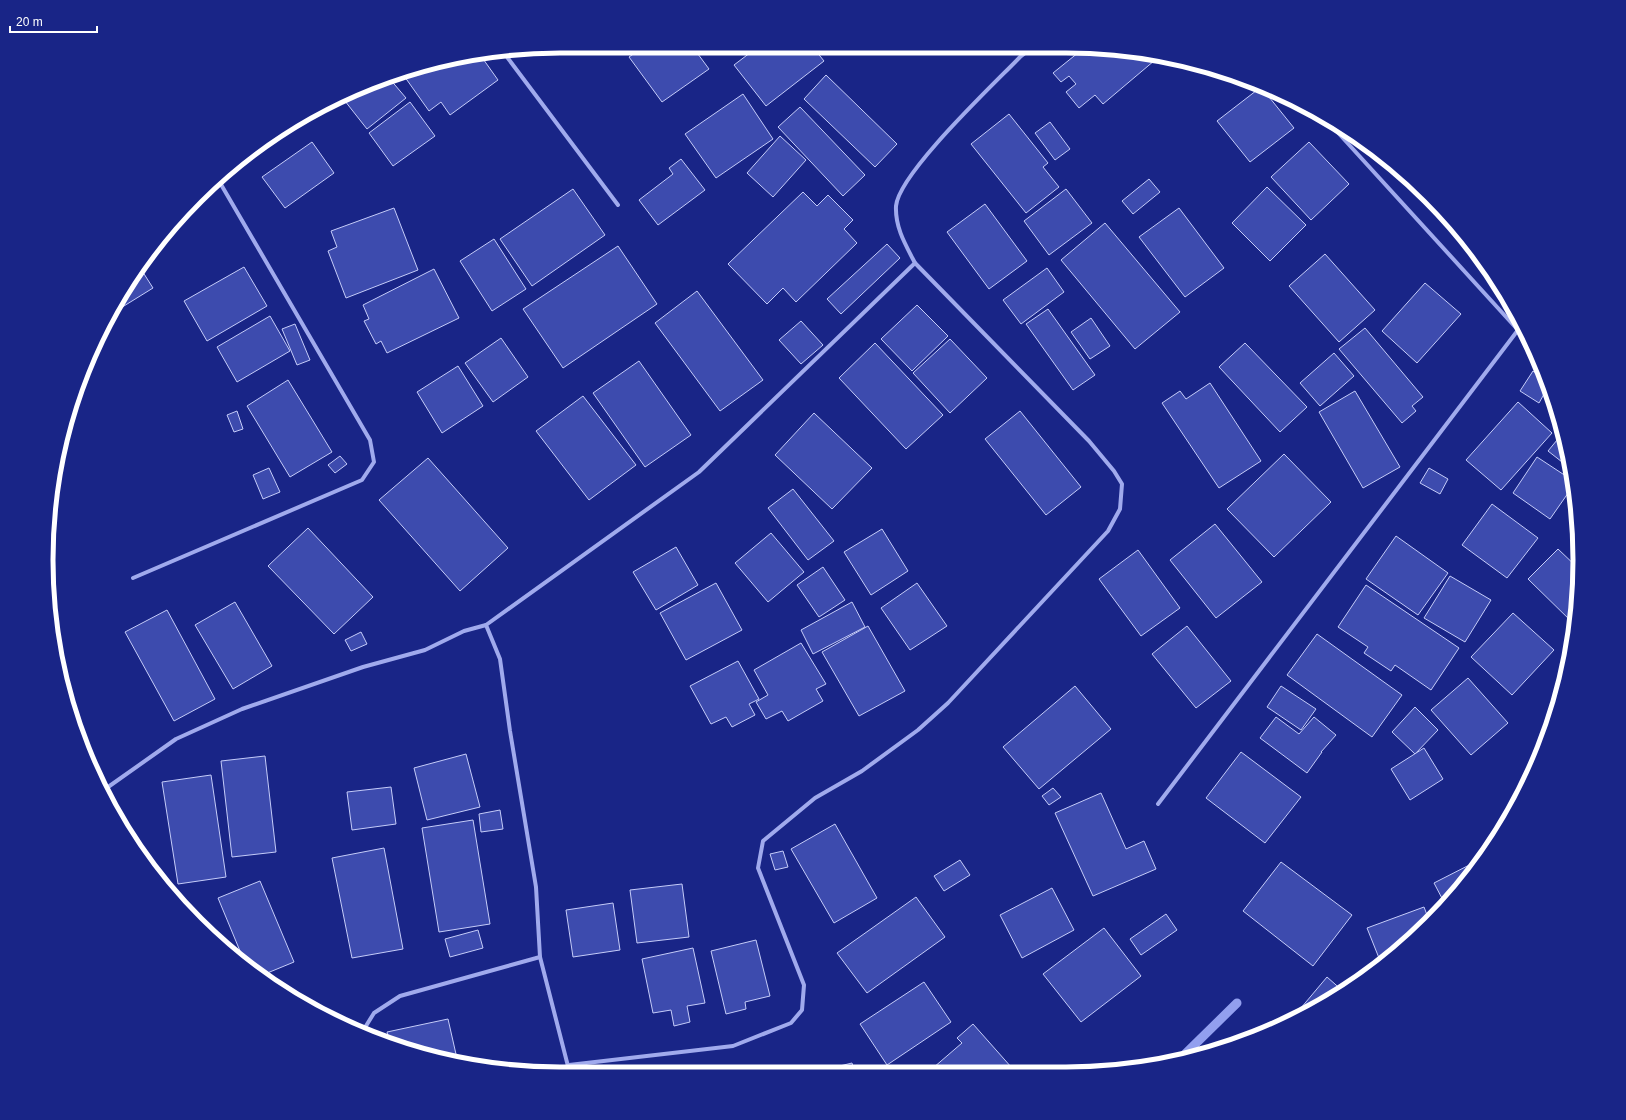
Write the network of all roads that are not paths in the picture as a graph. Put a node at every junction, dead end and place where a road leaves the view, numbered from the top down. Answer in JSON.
{"nodes":[{"id":1,"x":1025,"y":53,"type":"edge"},
{"id":2,"x":506,"y":56,"type":"edge"},
{"id":3,"x":1337,"y":131,"type":"edge"},
{"id":4,"x":221,"y":184,"type":"edge"},
{"id":5,"x":618,"y":204,"type":"dead end"},
{"id":6,"x":915,"y":263,"type":"junction"},
{"id":7,"x":1517,"y":329,"type":"edge"},
{"id":8,"x":1518,"y":330,"type":"edge"},
{"id":9,"x":133,"y":578,"type":"dead end"},
{"id":10,"x":486,"y":625,"type":"junction"},
{"id":11,"x":107,"y":788,"type":"edge"},
{"id":12,"x":1158,"y":804,"type":"dead end"},
{"id":13,"x":540,"y":957,"type":"junction"},
{"id":14,"x":365,"y":1028,"type":"edge"},
{"id":15,"x":569,"y":1065,"type":"joint"}],
"edges":[{"from":1,"to":6,"type":"street"},
{"from":2,"to":5,"type":"street"},
{"from":3,"to":7,"type":"street"},
{"from":4,"to":9,"type":"street"},
{"from":6,"to":10,"type":"street"},
{"from":6,"to":15,"type":"street"},
{"from":8,"to":12,"type":"street"},
{"from":10,"to":11,"type":"street"},
{"from":10,"to":13,"type":"street"},
{"from":13,"to":14,"type":"street"},
{"from":13,"to":15,"type":"street"}]}
